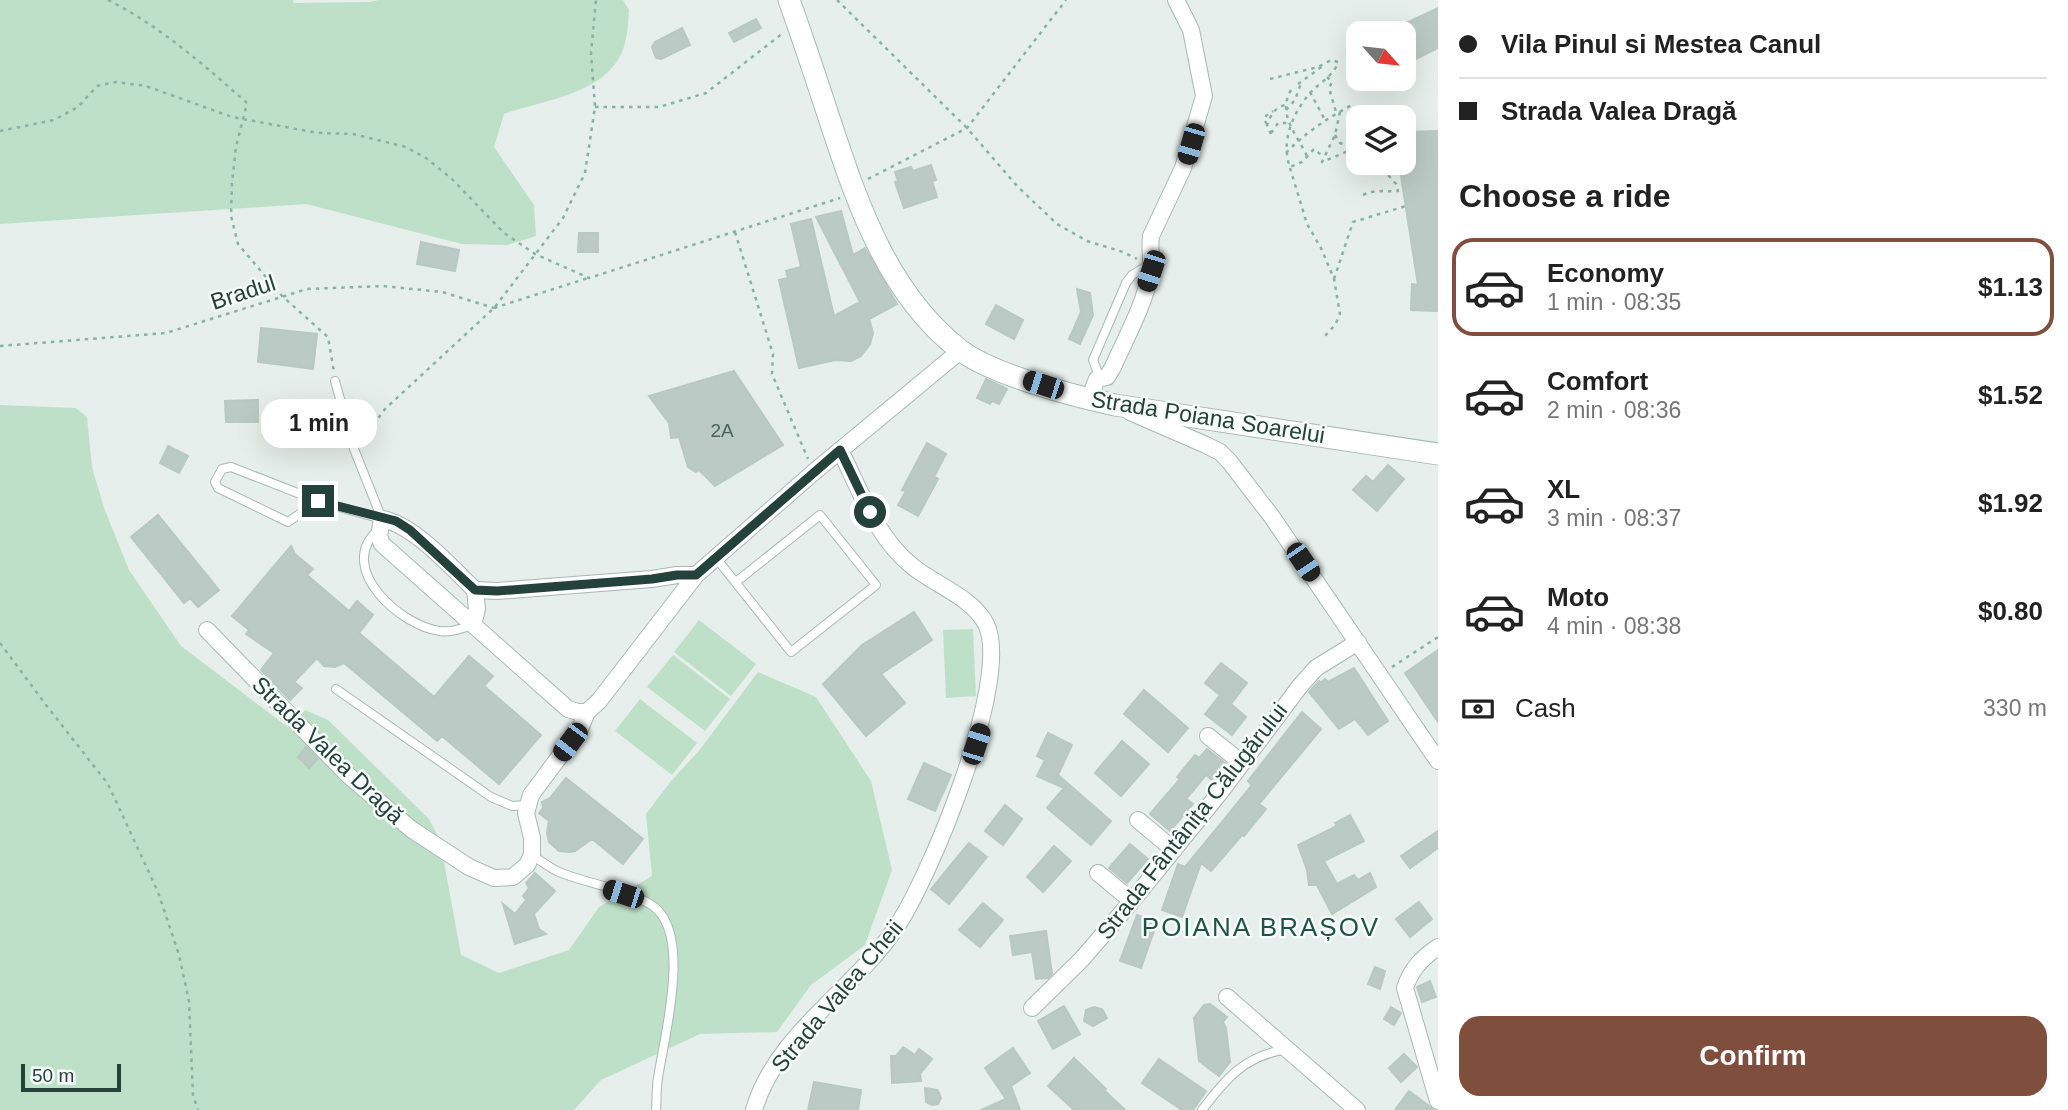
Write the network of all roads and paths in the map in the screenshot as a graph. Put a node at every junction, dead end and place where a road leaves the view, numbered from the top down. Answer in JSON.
{"nodes":[{"id":1,"x":108,"y":0,"type":"edge"},
{"id":2,"x":596,"y":0,"type":"edge"},
{"id":3,"x":789,"y":0,"type":"edge"},
{"id":4,"x":837,"y":0,"type":"edge"},
{"id":5,"x":1066,"y":0,"type":"edge"},
{"id":6,"x":1176,"y":0,"type":"edge"},
{"id":7,"x":797,"y":23,"type":"junction"},
{"id":8,"x":1326,"y":63,"type":"junction"},
{"id":9,"x":1328,"y":77,"type":"junction"},
{"id":10,"x":1270,"y":79,"type":"dead end"},
{"id":11,"x":1291,"y":90,"type":"dead end"},
{"id":12,"x":1310,"y":92,"type":"junction"},
{"id":13,"x":1354,"y":104,"type":"dead end"},
{"id":14,"x":1284,"y":105,"type":"junction"},
{"id":15,"x":595,"y":107,"type":"junction"},
{"id":16,"x":1285,"y":111,"type":"junction"},
{"id":17,"x":1338,"y":113,"type":"junction"},
{"id":18,"x":242,"y":118,"type":"junction"},
{"id":19,"x":1325,"y":120,"type":"junction"},
{"id":20,"x":1290,"y":124,"type":"junction"},
{"id":21,"x":967,"y":128,"type":"junction"},
{"id":22,"x":0,"y":131,"type":"edge"},
{"id":23,"x":1335,"y":135,"type":"junction"},
{"id":24,"x":1299,"y":139,"type":"junction"},
{"id":25,"x":1346,"y":145,"type":"edge"},
{"id":26,"x":1346,"y":152,"type":"edge"},
{"id":27,"x":1286,"y":153,"type":"junction"},
{"id":28,"x":1307,"y":156,"type":"junction"},
{"id":29,"x":1324,"y":157,"type":"junction"},
{"id":30,"x":1290,"y":167,"type":"junction"},
{"id":31,"x":1388,"y":175,"type":"edge"},
{"id":32,"x":854,"y":193,"type":"junction"},
{"id":33,"x":1363,"y":195,"type":"dead end"},
{"id":34,"x":1406,"y":206,"type":"dead end"},
{"id":35,"x":735,"y":232,"type":"junction"},
{"id":36,"x":536,"y":254,"type":"junction"},
{"id":37,"x":1147,"y":267,"type":"junction"},
{"id":38,"x":589,"y":278,"type":"junction"},
{"id":39,"x":1334,"y":279,"type":"junction"},
{"id":40,"x":282,"y":296,"type":"junction"},
{"id":41,"x":494,"y":308,"type":"junction"},
{"id":42,"x":1323,"y":338,"type":"dead end"},
{"id":43,"x":0,"y":346,"type":"edge"},
{"id":44,"x":960,"y":351,"type":"junction"},
{"id":45,"x":335,"y":381,"type":"joint"},
{"id":46,"x":1095,"y":385,"type":"junction"},
{"id":47,"x":1115,"y":405,"type":"junction"},
{"id":48,"x":1227,"y":421,"type":"junction"},
{"id":49,"x":354,"y":449,"type":"junction"},
{"id":50,"x":840,"y":450,"type":"junction"},
{"id":51,"x":1220,"y":452,"type":"junction"},
{"id":52,"x":1438,"y":454,"type":"edge"},
{"id":53,"x":814,"y":472,"type":"junction"},
{"id":54,"x":318,"y":501,"type":"junction"},
{"id":55,"x":381,"y":524,"type":"junction"},
{"id":56,"x":716,"y":558,"type":"junction"},
{"id":57,"x":696,"y":575,"type":"junction"},
{"id":58,"x":652,"y":579,"type":"junction"},
{"id":59,"x":736,"y":582,"type":"junction"},
{"id":60,"x":475,"y":590,"type":"junction"},
{"id":61,"x":673,"y":608,"type":"junction"},
{"id":62,"x":473,"y":625,"type":"junction"},
{"id":63,"x":207,"y":630,"type":"dead end"},
{"id":64,"x":1438,"y":637,"type":"edge"},
{"id":65,"x":1358,"y":642,"type":"junction"},
{"id":66,"x":0,"y":643,"type":"edge"},
{"id":67,"x":1380,"y":674,"type":"junction"},
{"id":68,"x":336,"y":689,"type":"dead end"},
{"id":69,"x":587,"y":712,"type":"junction"},
{"id":70,"x":1208,"y":736,"type":"dead end"},
{"id":71,"x":1438,"y":761,"type":"edge"},
{"id":72,"x":1242,"y":763,"type":"junction"},
{"id":73,"x":527,"y":805,"type":"junction"},
{"id":74,"x":1138,"y":820,"type":"dead end"},
{"id":75,"x":1174,"y":850,"type":"junction"},
{"id":76,"x":532,"y":855,"type":"junction"},
{"id":77,"x":1098,"y":873,"type":"dead end"},
{"id":78,"x":1132,"y":901,"type":"junction"},
{"id":79,"x":1438,"y":947,"type":"edge"},
{"id":80,"x":1227,"y":997,"type":"dead end"},
{"id":81,"x":1032,"y":1008,"type":"dead end"},
{"id":82,"x":1287,"y":1049,"type":"junction"},
{"id":83,"x":1438,"y":1101,"type":"edge"},
{"id":84,"x":198,"y":1110,"type":"edge"},
{"id":85,"x":656,"y":1110,"type":"edge"},
{"id":86,"x":754,"y":1110,"type":"edge"},
{"id":87,"x":1202,"y":1110,"type":"edge"},
{"id":88,"x":1357,"y":1110,"type":"edge"}],
"edges":[{"from":1,"to":18,"type":"path"},
{"from":2,"to":15,"type":"path"},
{"from":3,"to":7,"type":"street","name":"Strada Poiana Soarelui"},
{"from":4,"to":21,"type":"path"},
{"from":5,"to":21,"type":"path"},
{"from":6,"to":37,"type":"street"},
{"from":7,"to":15,"type":"path"},
{"from":7,"to":32,"type":"street","name":"Strada Poiana Soarelui"},
{"from":8,"to":9,"type":"path"},
{"from":8,"to":10,"type":"path"},
{"from":8,"to":16,"type":"path"},
{"from":9,"to":12,"type":"path"},
{"from":9,"to":17,"type":"path"},
{"from":11,"to":14,"type":"path"},
{"from":12,"to":19,"type":"path"},
{"from":12,"to":20,"type":"path"},
{"from":13,"to":17,"type":"path"},
{"from":14,"to":16,"type":"path"},
{"from":14,"to":20,"type":"path"},
{"from":15,"to":36,"type":"path"},
{"from":16,"to":20,"type":"path"},
{"from":17,"to":19,"type":"path"},
{"from":17,"to":23,"type":"path"},
{"from":18,"to":22,"type":"path"},
{"from":18,"to":36,"type":"path"},
{"from":18,"to":40,"type":"path"},
{"from":19,"to":24,"type":"path"},
{"from":20,"to":24,"type":"path"},
{"from":20,"to":27,"type":"path"},
{"from":21,"to":32,"type":"path"},
{"from":21,"to":37,"type":"path"},
{"from":23,"to":25,"type":"path"},
{"from":23,"to":29,"type":"path"},
{"from":24,"to":27,"type":"path"},
{"from":24,"to":28,"type":"path"},
{"from":26,"to":29,"type":"path"},
{"from":27,"to":30,"type":"path"},
{"from":28,"to":29,"type":"path"},
{"from":28,"to":30,"type":"path"},
{"from":30,"to":39,"type":"path"},
{"from":31,"to":33,"type":"path"},
{"from":32,"to":35,"type":"path"},
{"from":32,"to":44,"type":"street","name":"Strada Poiana Soarelui"},
{"from":34,"to":39,"type":"path"},
{"from":35,"to":38,"type":"path"},
{"from":35,"to":53,"type":"path"},
{"from":36,"to":38,"type":"path"},
{"from":36,"to":41,"type":"path"},
{"from":37,"to":46,"type":"street"},
{"from":38,"to":41,"type":"path"},
{"from":39,"to":42,"type":"path"},
{"from":40,"to":41,"type":"path","name":"Bradul"},
{"from":40,"to":43,"type":"path","name":"Bradul"},
{"from":40,"to":45,"type":"path"},
{"from":41,"to":49,"type":"path"},
{"from":44,"to":46,"type":"street","name":"Strada Poiana Soarelui"},
{"from":44,"to":50,"type":"street"},
{"from":45,"to":49,"type":"lane"},
{"from":46,"to":47,"type":"street","name":"Strada Poiana Soarelui"},
{"from":47,"to":48,"type":"street","name":"Strada Poiana Soarelui"},
{"from":47,"to":51,"type":"street"},
{"from":48,"to":51,"type":"street"},
{"from":48,"to":52,"type":"street","name":"Strada Poiana Soarelui"},
{"from":49,"to":55,"type":"lane"},
{"from":50,"to":53,"type":"street"},
{"from":50,"to":86,"type":"street","name":"Strada Valea Cheii"},
{"from":51,"to":65,"type":"street"},
{"from":53,"to":56,"type":"street"},
{"from":54,"to":54,"type":"lane"},
{"from":54,"to":55,"type":"lane"},
{"from":55,"to":60,"type":"street"},
{"from":55,"to":62,"type":"street"},
{"from":55,"to":62,"type":"lane"},
{"from":56,"to":57,"type":"street"},
{"from":56,"to":59,"type":"lane"},
{"from":57,"to":58,"type":"street"},
{"from":57,"to":61,"type":"street"},
{"from":58,"to":60,"type":"street"},
{"from":58,"to":61,"type":"street"},
{"from":59,"to":59,"type":"lane"},
{"from":60,"to":62,"type":"street"},
{"from":61,"to":69,"type":"street"},
{"from":62,"to":69,"type":"street"},
{"from":63,"to":76,"type":"street","name":"Strada Valea Dragă"},
{"from":64,"to":67,"type":"path"},
{"from":65,"to":67,"type":"street"},
{"from":65,"to":72,"type":"street","name":"Strada Fântânița Călugărului"},
{"from":66,"to":84,"type":"path"},
{"from":67,"to":71,"type":"street"},
{"from":68,"to":73,"type":"lane"},
{"from":69,"to":73,"type":"street"},
{"from":70,"to":72,"type":"street"},
{"from":72,"to":75,"type":"street","name":"Strada Fântânița Călugărului"},
{"from":73,"to":76,"type":"street"},
{"from":74,"to":75,"type":"street"},
{"from":75,"to":78,"type":"street","name":"Strada Fântânița Călugărului"},
{"from":76,"to":85,"type":"lane"},
{"from":77,"to":78,"type":"street"},
{"from":78,"to":81,"type":"street","name":"Strada Fântânița Călugărului"},
{"from":79,"to":83,"type":"street"},
{"from":80,"to":82,"type":"street"},
{"from":82,"to":87,"type":"lane"},
{"from":82,"to":88,"type":"street"}]}
